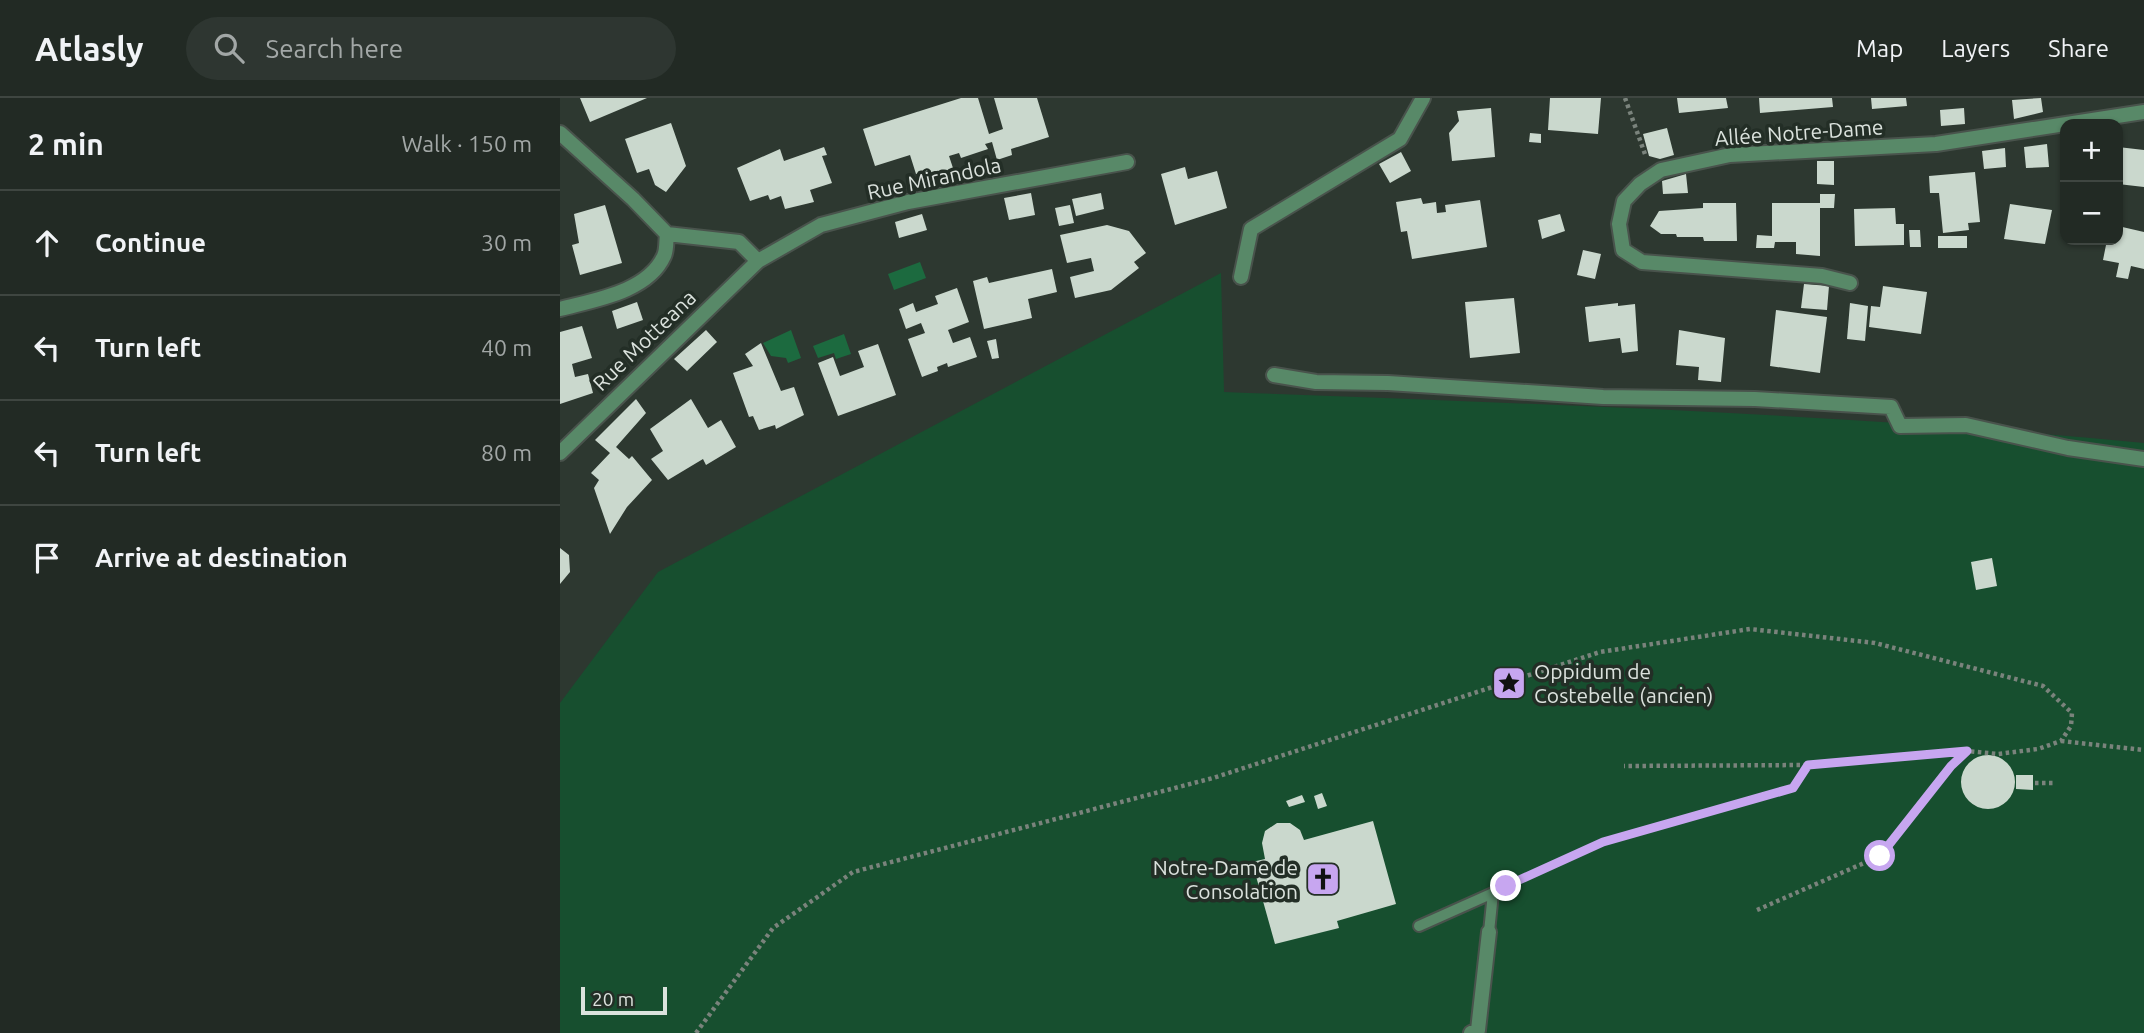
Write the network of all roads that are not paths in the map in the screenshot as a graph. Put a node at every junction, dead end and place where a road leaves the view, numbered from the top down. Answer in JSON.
{"nodes":[{"id":1,"x":1423,"y":98,"type":"edge"},
{"id":2,"x":2144,"y":112,"type":"edge"},
{"id":3,"x":560,"y":133,"type":"edge"},
{"id":4,"x":1128,"y":162,"type":"dead end"},
{"id":5,"x":667,"y":234,"type":"junction"},
{"id":6,"x":758,"y":261,"type":"junction"},
{"id":7,"x":1241,"y":277,"type":"dead end"},
{"id":8,"x":1850,"y":283,"type":"dead end"},
{"id":9,"x":560,"y":309,"type":"edge"},
{"id":10,"x":1274,"y":375,"type":"dead end"},
{"id":11,"x":560,"y":453,"type":"edge"},
{"id":12,"x":2144,"y":459,"type":"edge"},
{"id":13,"x":1419,"y":926,"type":"dead end"},
{"id":14,"x":1489,"y":932,"type":"joint"},
{"id":15,"x":1471,"y":1033,"type":"edge"}],
"edges":[{"from":1,"to":7,"type":"street"},
{"from":2,"to":8,"type":"street","name":"Allée Notre-Dame"},
{"from":3,"to":5,"type":"street"},
{"from":4,"to":6,"type":"street","name":"Rue Mirandola"},
{"from":5,"to":6,"type":"street"},
{"from":5,"to":9,"type":"street"},
{"from":6,"to":11,"type":"street","name":"Rue Motteana"},
{"from":10,"to":12,"type":"street"},
{"from":13,"to":14,"type":"lane"},
{"from":14,"to":15,"type":"street"}]}
